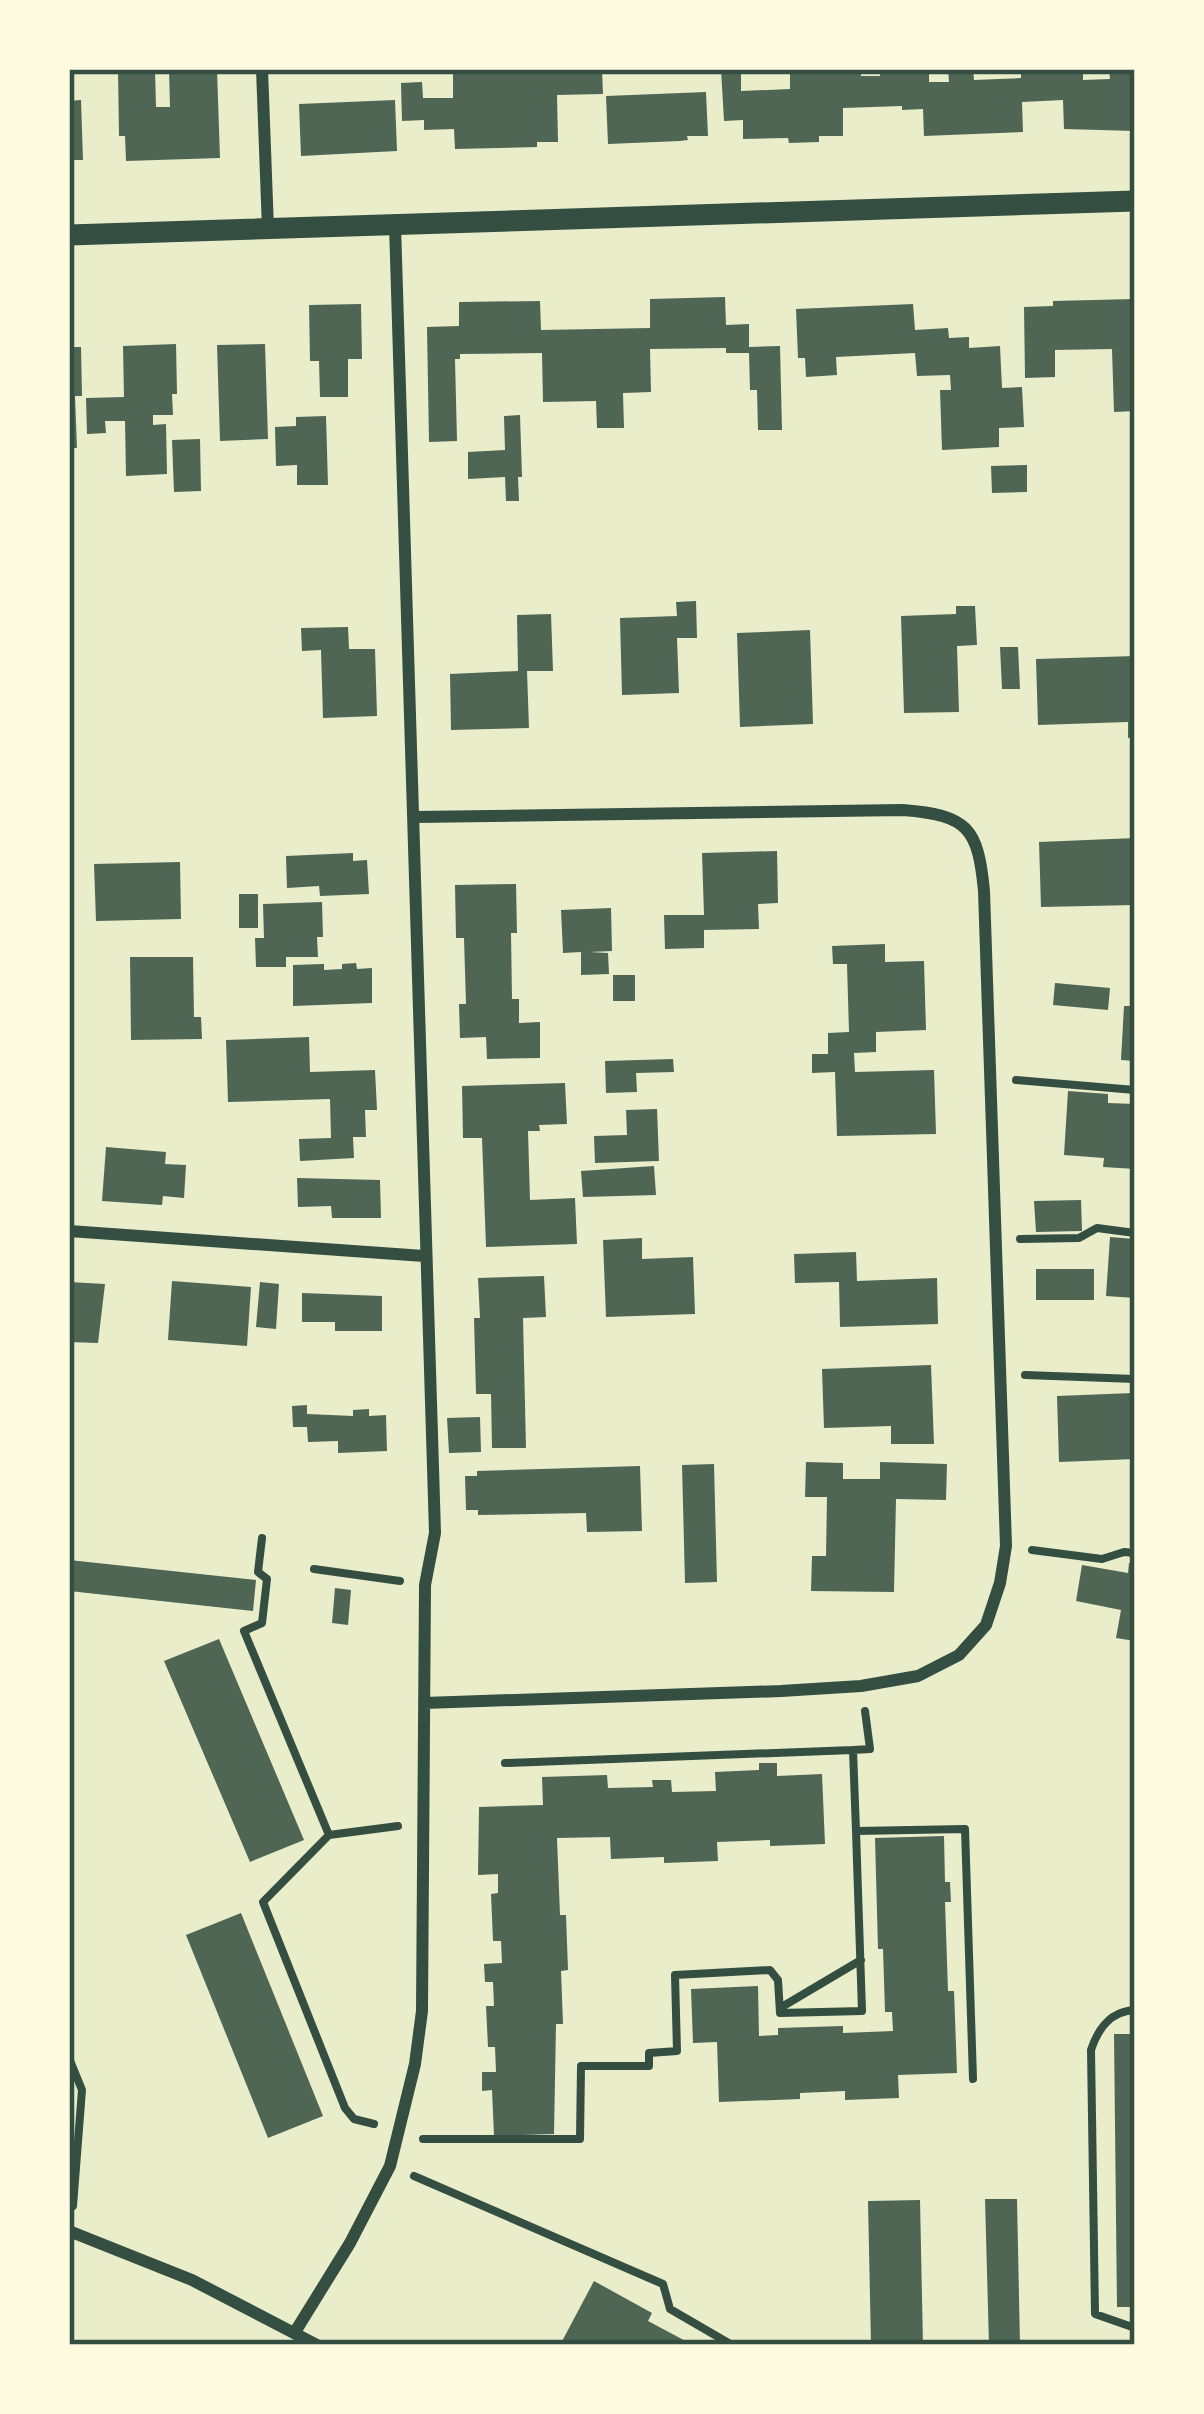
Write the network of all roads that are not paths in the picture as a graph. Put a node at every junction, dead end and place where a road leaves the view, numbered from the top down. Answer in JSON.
{"nodes":[{"id":1,"x":262,"y":69,"type":"edge"},
{"id":2,"x":1135,"y":201,"type":"edge"},
{"id":3,"x":395,"y":225,"type":"junction"},
{"id":4,"x":268,"y":229,"type":"junction"},
{"id":5,"x":69,"y":235,"type":"edge"},
{"id":6,"x":415,"y":817,"type":"junction"},
{"id":7,"x":69,"y":1231,"type":"edge"},
{"id":8,"x":424,"y":1256,"type":"junction"},
{"id":9,"x":424,"y":1703,"type":"junction"},
{"id":10,"x":70,"y":2231,"type":"edge"},
{"id":11,"x":295,"y":2332,"type":"junction"},
{"id":12,"x":317,"y":2345,"type":"edge"}],
"edges":[{"from":1,"to":4,"type":"street"},
{"from":2,"to":3,"type":"street"},
{"from":3,"to":4,"type":"street"},
{"from":3,"to":6,"type":"street"},
{"from":4,"to":5,"type":"street"},
{"from":6,"to":8,"type":"street"},
{"from":6,"to":9,"type":"street"},
{"from":7,"to":8,"type":"street"},
{"from":8,"to":9,"type":"street"},
{"from":9,"to":11,"type":"street"},
{"from":10,"to":11,"type":"street"},
{"from":11,"to":12,"type":"street"}]}
